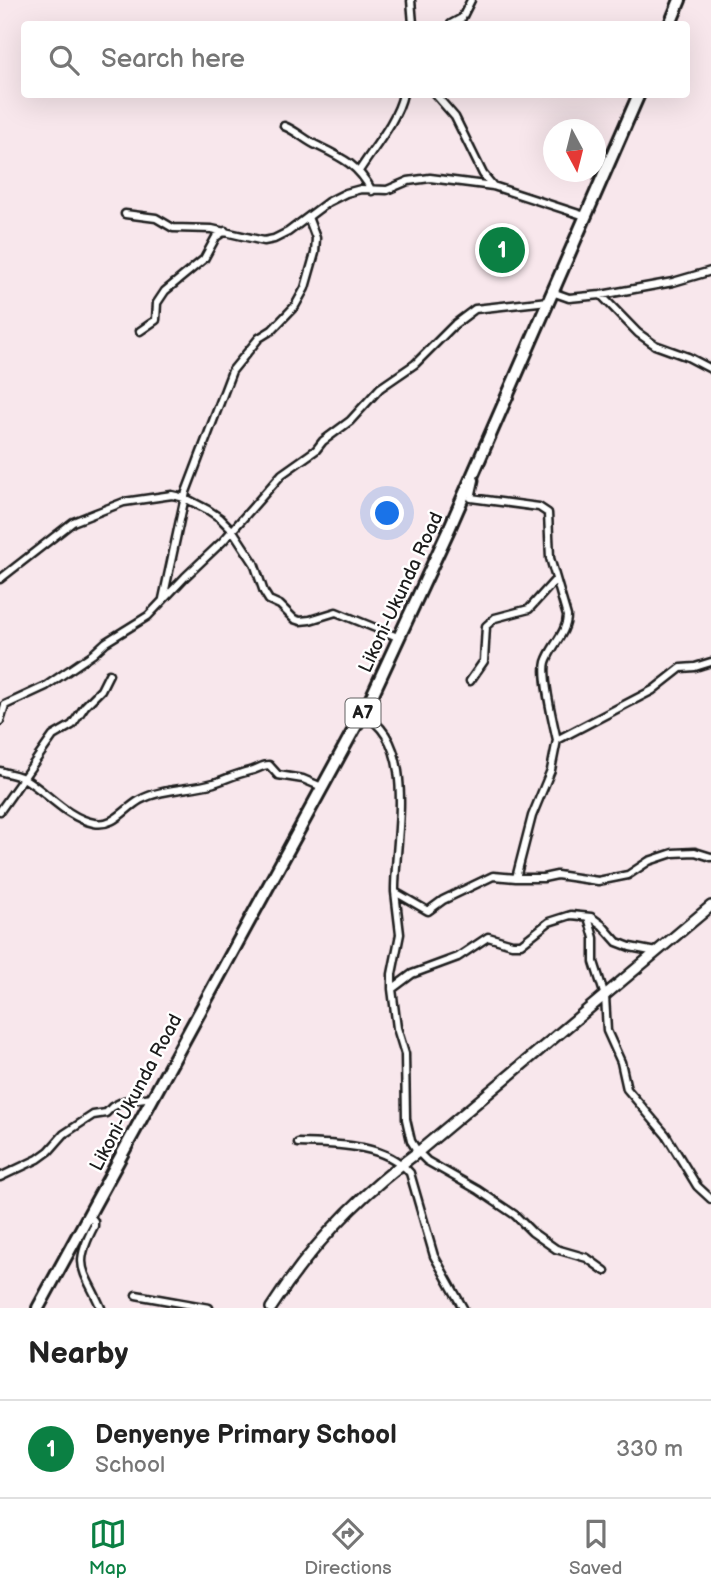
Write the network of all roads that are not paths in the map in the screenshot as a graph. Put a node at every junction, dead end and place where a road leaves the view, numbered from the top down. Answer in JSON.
{"nodes":[{"id":1,"x":411,"y":0,"type":"edge"},
{"id":2,"x":471,"y":0,"type":"edge"},
{"id":3,"x":680,"y":0,"type":"edge"},
{"id":4,"x":414,"y":21,"type":"edge"},
{"id":5,"x":457,"y":21,"type":"edge"},
{"id":6,"x":671,"y":21,"type":"edge"},
{"id":7,"x":402,"y":98,"type":"edge"},
{"id":8,"x":438,"y":98,"type":"edge"},
{"id":9,"x":637,"y":98,"type":"edge"},
{"id":10,"x":284,"y":127,"type":"dead end"},
{"id":11,"x":359,"y":172,"type":"junction"},
{"id":12,"x":493,"y":186,"type":"junction"},
{"id":13,"x":372,"y":191,"type":"junction"},
{"id":14,"x":125,"y":214,"type":"dead end"},
{"id":15,"x":585,"y":216,"type":"junction"},
{"id":16,"x":308,"y":217,"type":"junction"},
{"id":17,"x":225,"y":231,"type":"junction"},
{"id":18,"x":711,"y":271,"type":"edge"},
{"id":19,"x":601,"y":295,"type":"junction"},
{"id":20,"x":550,"y":296,"type":"junction"},
{"id":21,"x":140,"y":331,"type":"dead end"},
{"id":22,"x":711,"y":369,"type":"edge"},
{"id":23,"x":479,"y":456,"type":"junction"},
{"id":24,"x":185,"y":498,"type":"junction"},
{"id":25,"x":233,"y":531,"type":"junction"},
{"id":26,"x":0,"y":579,"type":"edge"},
{"id":27,"x":556,"y":579,"type":"junction"},
{"id":28,"x":163,"y":600,"type":"junction"},
{"id":29,"x":400,"y":638,"type":"junction"},
{"id":30,"x":711,"y":662,"type":"edge"},
{"id":31,"x":109,"y":674,"type":"dead end"},
{"id":32,"x":470,"y":681,"type":"dead end"},
{"id":33,"x":362,"y":713,"type":"junction"},
{"id":34,"x":0,"y":721,"type":"edge"},
{"id":35,"x":557,"y":740,"type":"junction"},
{"id":36,"x":0,"y":771,"type":"edge"},
{"id":37,"x":24,"y":778,"type":"junction"},
{"id":38,"x":322,"y":788,"type":"junction"},
{"id":39,"x":0,"y":811,"type":"edge"},
{"id":40,"x":711,"y":857,"type":"edge"},
{"id":41,"x":516,"y":877,"type":"junction"},
{"id":42,"x":395,"y":892,"type":"junction"},
{"id":43,"x":711,"y":906,"type":"edge"},
{"id":44,"x":588,"y":917,"type":"junction"},
{"id":45,"x":656,"y":952,"type":"junction"},
{"id":46,"x":392,"y":989,"type":"junction"},
{"id":47,"x":605,"y":996,"type":"junction"},
{"id":48,"x":152,"y":1097,"type":"junction"},
{"id":49,"x":298,"y":1143,"type":"dead end"},
{"id":50,"x":418,"y":1152,"type":"junction"},
{"id":51,"x":402,"y":1163,"type":"junction"},
{"id":52,"x":0,"y":1177,"type":"edge"},
{"id":53,"x":711,"y":1199,"type":"edge"},
{"id":54,"x":89,"y":1215,"type":"junction"},
{"id":55,"x":605,"y":1271,"type":"dead end"},
{"id":56,"x":136,"y":1295,"type":"dead end"},
{"id":57,"x":38,"y":1308,"type":"edge"},
{"id":58,"x":101,"y":1308,"type":"edge"},
{"id":59,"x":209,"y":1308,"type":"edge"},
{"id":60,"x":271,"y":1308,"type":"edge"},
{"id":61,"x":463,"y":1308,"type":"edge"}],
"edges":[{"from":1,"to":4,"type":"street"},
{"from":2,"to":5,"type":"street"},
{"from":3,"to":6,"type":"highway"},
{"from":7,"to":11,"type":"street"},
{"from":8,"to":12,"type":"street"},
{"from":9,"to":15,"type":"highway","name":"Likoni-Ukunda Road","number":"A7"},
{"from":10,"to":11,"type":"street"},
{"from":11,"to":13,"type":"street"},
{"from":12,"to":13,"type":"street"},
{"from":12,"to":15,"type":"street"},
{"from":13,"to":16,"type":"street"},
{"from":14,"to":17,"type":"street"},
{"from":15,"to":20,"type":"highway","name":"Likoni-Ukunda Road","number":"A7"},
{"from":16,"to":17,"type":"street"},
{"from":16,"to":24,"type":"street"},
{"from":17,"to":21,"type":"street"},
{"from":18,"to":19,"type":"street"},
{"from":19,"to":20,"type":"street"},
{"from":19,"to":22,"type":"street"},
{"from":20,"to":23,"type":"highway","name":"Likoni-Ukunda Road","number":"A7"},
{"from":20,"to":25,"type":"street"},
{"from":23,"to":27,"type":"street"},
{"from":23,"to":29,"type":"highway","name":"Likoni-Ukunda Road","number":"A7"},
{"from":24,"to":25,"type":"street"},
{"from":24,"to":26,"type":"street"},
{"from":24,"to":28,"type":"street"},
{"from":25,"to":28,"type":"street"},
{"from":25,"to":29,"type":"street"},
{"from":27,"to":32,"type":"street"},
{"from":27,"to":35,"type":"street"},
{"from":28,"to":34,"type":"street"},
{"from":29,"to":33,"type":"highway","name":"Likoni-Ukunda Road","number":"A7"},
{"from":30,"to":35,"type":"street"},
{"from":31,"to":37,"type":"street"},
{"from":33,"to":38,"type":"highway","name":"Likoni-Ukunda Road","number":"A7"},
{"from":33,"to":42,"type":"street"},
{"from":35,"to":41,"type":"street"},
{"from":36,"to":37,"type":"street"},
{"from":37,"to":38,"type":"street"},
{"from":37,"to":39,"type":"street"},
{"from":38,"to":48,"type":"highway","name":"Likoni-Ukunda Road","number":"A7"},
{"from":40,"to":41,"type":"street"},
{"from":41,"to":42,"type":"street"},
{"from":42,"to":46,"type":"street"},
{"from":43,"to":45,"type":"street"},
{"from":44,"to":45,"type":"street"},
{"from":44,"to":46,"type":"street"},
{"from":44,"to":47,"type":"street"},
{"from":45,"to":47,"type":"street"},
{"from":46,"to":50,"type":"street"},
{"from":47,"to":50,"type":"street"},
{"from":47,"to":53,"type":"street"},
{"from":48,"to":52,"type":"street"},
{"from":48,"to":54,"type":"highway","name":"Likoni-Ukunda Road","number":"A7"},
{"from":49,"to":51,"type":"street"},
{"from":50,"to":51,"type":"street"},
{"from":50,"to":55,"type":"street"},
{"from":51,"to":60,"type":"street"},
{"from":51,"to":61,"type":"street"},
{"from":54,"to":57,"type":"highway","name":"Likoni-Ukunda Road","number":"A7"},
{"from":54,"to":58,"type":"street"},
{"from":56,"to":59,"type":"street"}]}
